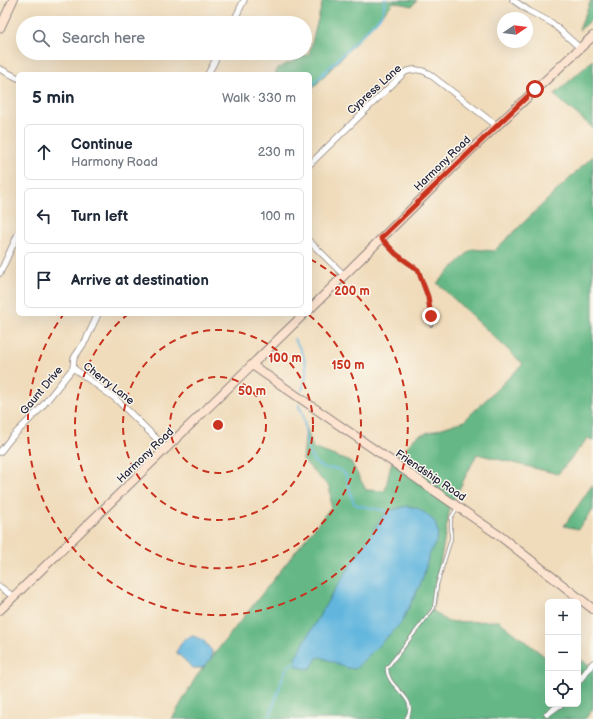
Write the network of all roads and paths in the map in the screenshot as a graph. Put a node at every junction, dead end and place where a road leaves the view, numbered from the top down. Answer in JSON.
{"nodes":[{"id":1,"x":13,"y":0,"type":"edge"},
{"id":2,"x":244,"y":0,"type":"edge"},
{"id":3,"x":513,"y":0,"type":"edge"},
{"id":4,"x":236,"y":16,"type":"edge"},
{"id":5,"x":0,"y":28,"type":"edge"},
{"id":6,"x":593,"y":36,"type":"edge"},
{"id":7,"x":580,"y":48,"type":"junction"},
{"id":8,"x":215,"y":60,"type":"edge"},
{"id":9,"x":0,"y":69,"type":"edge"},
{"id":10,"x":209,"y":72,"type":"edge"},
{"id":11,"x":16,"y":77,"type":"edge"},
{"id":12,"x":497,"y":126,"type":"junction"},
{"id":13,"x":312,"y":162,"type":"edge"},
{"id":14,"x":16,"y":238,"type":"edge"},
{"id":15,"x":381,"y":238,"type":"junction"},
{"id":16,"x":312,"y":244,"type":"edge"},
{"id":17,"x":0,"y":273,"type":"edge"},
{"id":18,"x":344,"y":275,"type":"junction"},
{"id":19,"x":312,"y":307,"type":"edge"},
{"id":20,"x":97,"y":316,"type":"edge"},
{"id":21,"x":302,"y":316,"type":"edge"},
{"id":22,"x":431,"y":325,"type":"dead end"},
{"id":23,"x":252,"y":364,"type":"junction"},
{"id":24,"x":73,"y":368,"type":"junction"},
{"id":25,"x":167,"y":449,"type":"junction"},
{"id":26,"x":0,"y":452,"type":"edge"},
{"id":27,"x":458,"y":506,"type":"junction"},
{"id":28,"x":0,"y":587,"type":"edge"},
{"id":29,"x":14,"y":597,"type":"junction"},
{"id":30,"x":593,"y":608,"type":"edge"},
{"id":31,"x":0,"y":610,"type":"edge"},
{"id":32,"x":593,"y":663,"type":"edge"},
{"id":33,"x":581,"y":678,"type":"edge"},
{"id":34,"x":557,"y":707,"type":"edge"},
{"id":35,"x":547,"y":714,"type":"dead end"},
{"id":36,"x":406,"y":719,"type":"edge"}],
"edges":[{"from":1,"to":5,"type":"main road"},
{"from":2,"to":4,"type":"street"},
{"from":3,"to":7,"type":"street"},
{"from":6,"to":7,"type":"main road","name":"Harmony Road"},
{"from":7,"to":12,"type":"main road","name":"Harmony Road"},
{"from":8,"to":10,"type":"street"},
{"from":9,"to":11,"type":"street"},
{"from":12,"to":13,"type":"street","name":"Cypress Lane"},
{"from":12,"to":15,"type":"main road","name":"Harmony Road"},
{"from":14,"to":17,"type":"street"},
{"from":15,"to":18,"type":"main road","name":"Harmony Road"},
{"from":15,"to":22,"type":"lane"},
{"from":16,"to":18,"type":"street"},
{"from":18,"to":19,"type":"main road","name":"Harmony Road"},
{"from":20,"to":24,"type":"street","name":"Gaunt Drive"},
{"from":21,"to":23,"type":"main road","name":"Harmony Road"},
{"from":23,"to":25,"type":"main road","name":"Harmony Road"},
{"from":23,"to":27,"type":"main road","name":"Friendship Road"},
{"from":24,"to":25,"type":"street","name":"Cherry Lane"},
{"from":24,"to":26,"type":"street","name":"Gaunt Drive"},
{"from":25,"to":29,"type":"main road","name":"Harmony Road"},
{"from":27,"to":30,"type":"main road","name":"Friendship Road"},
{"from":27,"to":36,"type":"lane"},
{"from":28,"to":29,"type":"street"},
{"from":29,"to":31,"type":"main road","name":"Harmony Road"},
{"from":32,"to":33,"type":"street"},
{"from":34,"to":35,"type":"street"}]}
